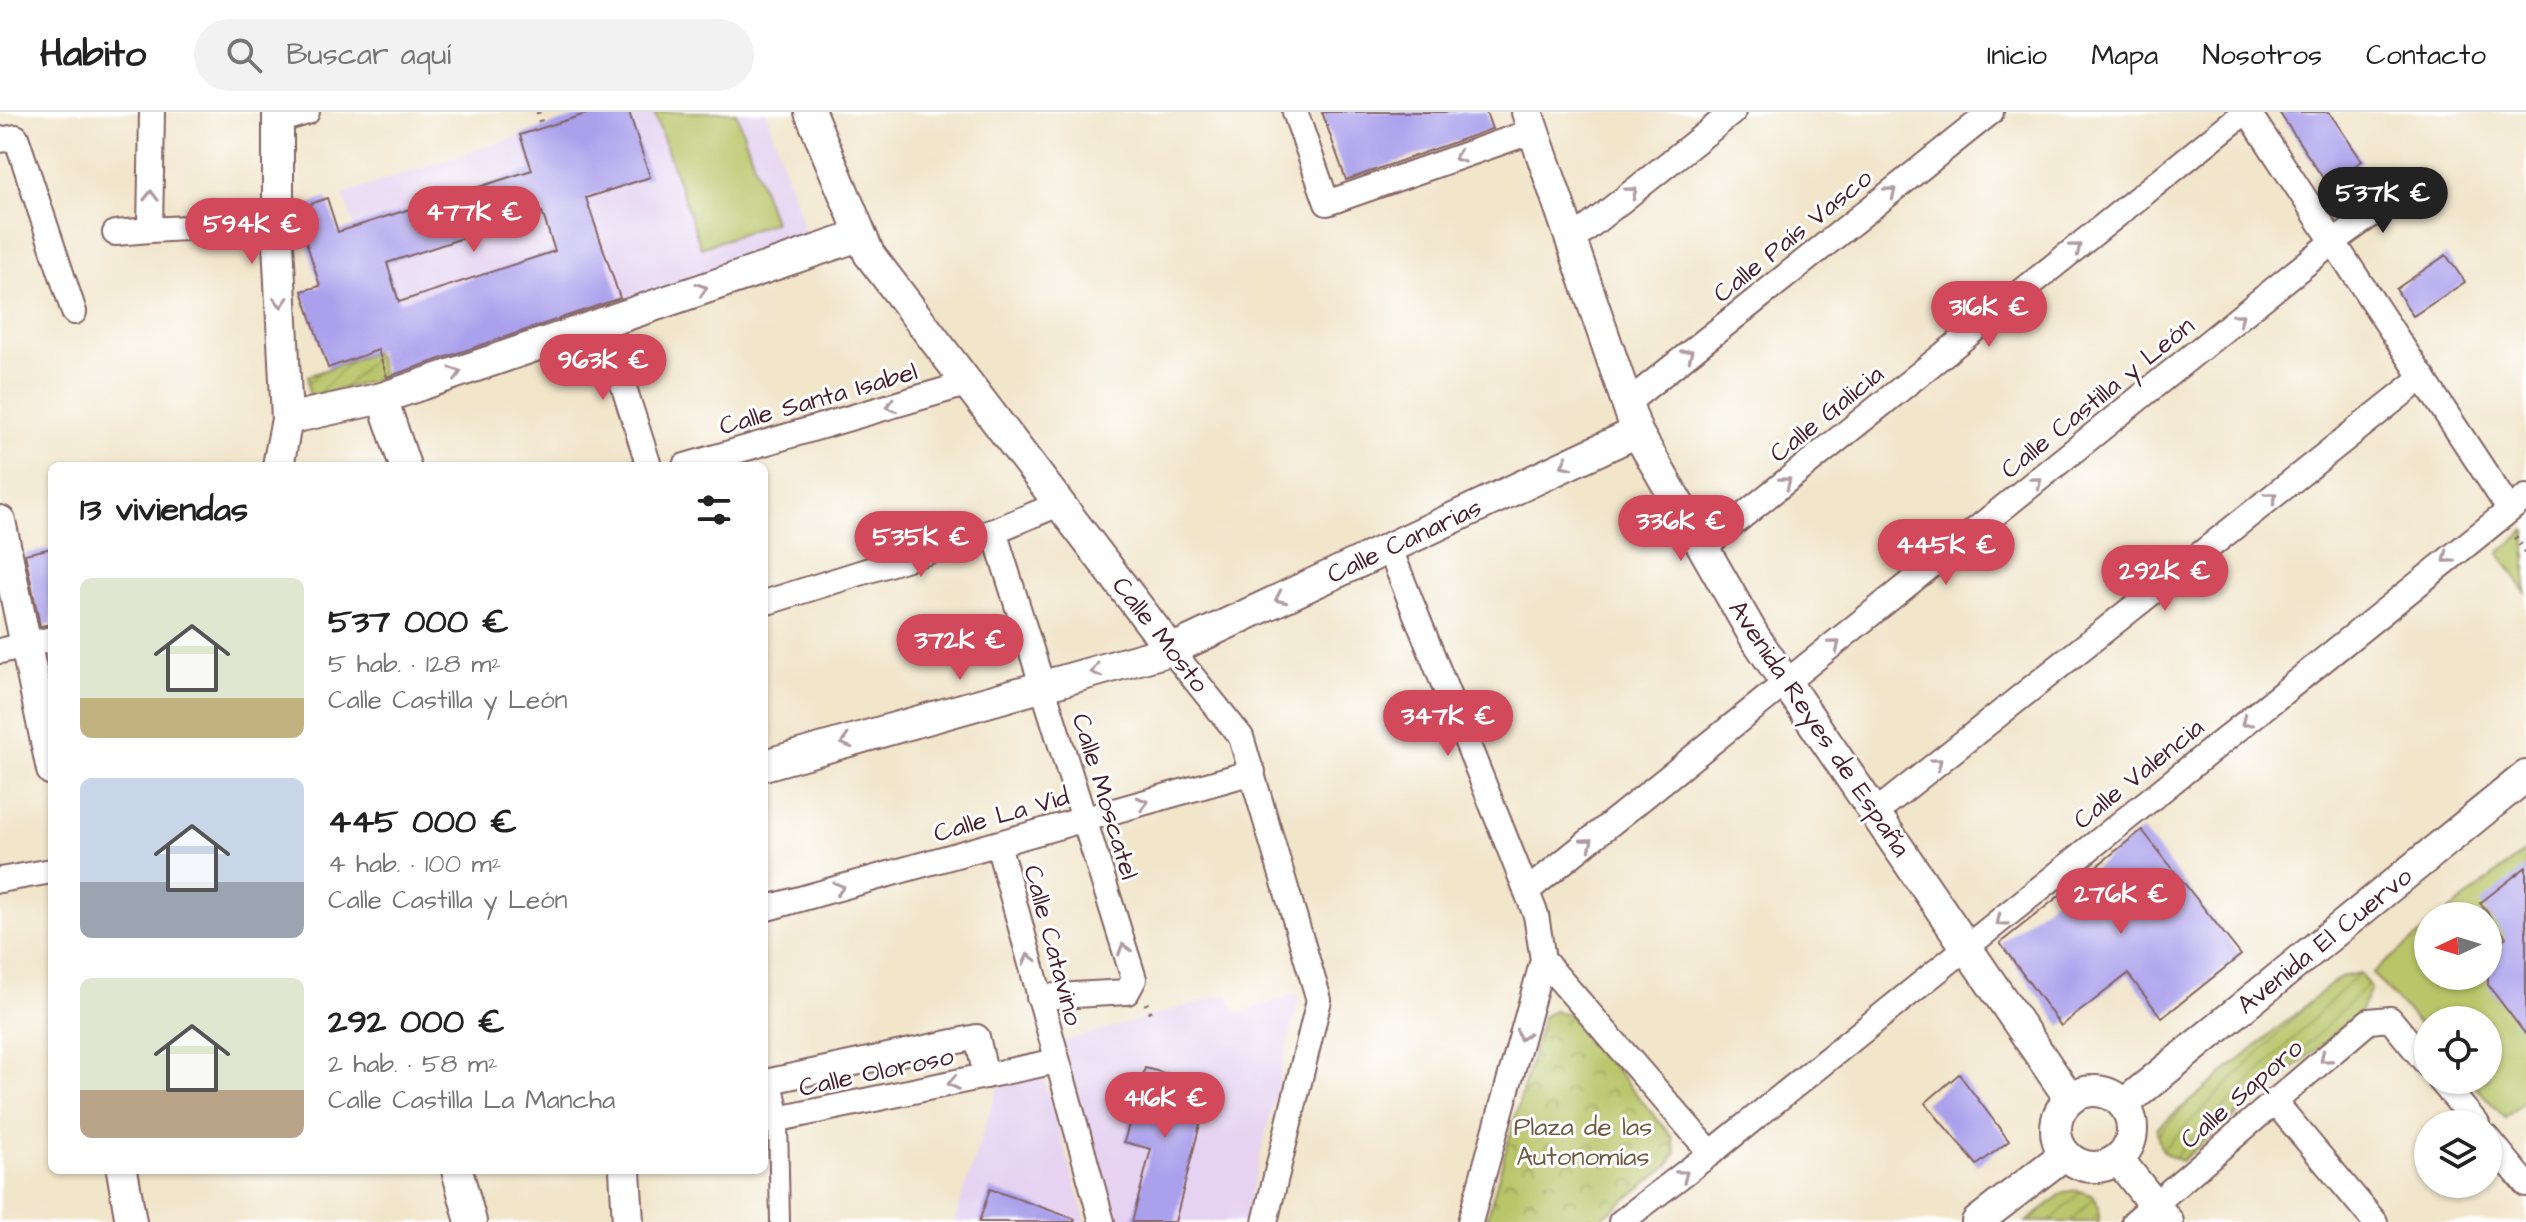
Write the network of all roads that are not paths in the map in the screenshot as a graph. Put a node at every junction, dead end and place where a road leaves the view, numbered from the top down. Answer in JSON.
{"nodes":[{"id":1,"x":152,"y":112,"type":"edge"},
{"id":2,"x":307,"y":112,"type":"edge"},
{"id":3,"x":810,"y":112,"type":"edge"},
{"id":4,"x":1295,"y":112,"type":"edge"},
{"id":5,"x":1733,"y":112,"type":"edge"},
{"id":6,"x":1991,"y":112,"type":"edge"},
{"id":7,"x":2247,"y":112,"type":"edge"},
{"id":8,"x":278,"y":117,"type":"edge"},
{"id":9,"x":1530,"y":122,"type":"edge"},
{"id":10,"x":0,"y":140,"type":"edge"},
{"id":11,"x":2406,"y":190,"type":"dead end"},
{"id":12,"x":277,"y":223,"type":"junction"},
{"id":13,"x":150,"y":230,"type":"junction"},
{"id":14,"x":115,"y":233,"type":"dead end"},
{"id":15,"x":859,"y":236,"type":"junction"},
{"id":16,"x":1571,"y":241,"type":"junction"},
{"id":17,"x":2333,"y":242,"type":"junction"},
{"id":18,"x":74,"y":312,"type":"dead end"},
{"id":19,"x":603,"y":322,"type":"junction"},
{"id":20,"x":2423,"y":377,"type":"junction"},
{"id":21,"x":966,"y":384,"type":"junction"},
{"id":22,"x":382,"y":398,"type":"junction"},
{"id":23,"x":1627,"y":403,"type":"junction"},
{"id":24,"x":287,"y":419,"type":"junction"},
{"id":25,"x":1637,"y":432,"type":"junction"},
{"id":26,"x":279,"y":462,"type":"edge"},
{"id":27,"x":404,"y":462,"type":"edge"},
{"id":28,"x":648,"y":462,"type":"edge"},
{"id":29,"x":699,"y":462,"type":"edge"},
{"id":30,"x":2518,"y":503,"type":"edge"},
{"id":31,"x":1059,"y":504,"type":"junction"},
{"id":32,"x":0,"y":521,"type":"edge"},
{"id":33,"x":994,"y":531,"type":"junction"},
{"id":34,"x":1389,"y":547,"type":"junction"},
{"id":35,"x":1703,"y":548,"type":"junction"},
{"id":36,"x":768,"y":602,"type":"edge"},
{"id":37,"x":26,"y":644,"type":"edge"},
{"id":38,"x":1171,"y":650,"type":"junction"},
{"id":39,"x":1788,"y":683,"type":"junction"},
{"id":40,"x":1043,"y":687,"type":"junction"},
{"id":41,"x":48,"y":751,"type":"edge"},
{"id":42,"x":768,"y":764,"type":"edge"},
{"id":43,"x":1253,"y":772,"type":"junction"},
{"id":44,"x":2526,"y":776,"type":"edge"},
{"id":45,"x":1876,"y":812,"type":"junction"},
{"id":46,"x":1083,"y":819,"type":"junction"},
{"id":47,"x":998,"y":844,"type":"junction"},
{"id":48,"x":48,"y":872,"type":"edge"},
{"id":49,"x":0,"y":880,"type":"edge"},
{"id":50,"x":1527,"y":891,"type":"junction"},
{"id":51,"x":768,"y":908,"type":"edge"},
{"id":52,"x":1968,"y":947,"type":"junction"},
{"id":53,"x":1543,"y":960,"type":"junction"},
{"id":54,"x":1039,"y":997,"type":"junction"},
{"id":55,"x":2414,"y":1048,"type":"edge"},
{"id":56,"x":1057,"y":1061,"type":"junction"},
{"id":57,"x":986,"y":1076,"type":"junction"},
{"id":58,"x":2452,"y":1094,"type":"edge"},
{"id":59,"x":2070,"y":1099,"type":"junction"},
{"id":60,"x":2274,"y":1101,"type":"junction"},
{"id":61,"x":2124,"y":1104,"type":"junction"},
{"id":62,"x":2465,"y":1110,"type":"edge"},
{"id":63,"x":771,"y":1121,"type":"edge"},
{"id":64,"x":1711,"y":1153,"type":"junction"},
{"id":65,"x":2065,"y":1154,"type":"junction"},
{"id":66,"x":2502,"y":1154,"type":"edge"},
{"id":67,"x":2118,"y":1159,"type":"junction"},
{"id":68,"x":123,"y":1174,"type":"edge"},
{"id":69,"x":458,"y":1174,"type":"edge"},
{"id":70,"x":625,"y":1174,"type":"edge"},
{"id":71,"x":2525,"y":1181,"type":"edge"},
{"id":72,"x":2152,"y":1217,"type":"edge"},
{"id":73,"x":131,"y":1222,"type":"edge"},
{"id":74,"x":471,"y":1222,"type":"edge"},
{"id":75,"x":628,"y":1222,"type":"edge"},
{"id":76,"x":780,"y":1222,"type":"edge"},
{"id":77,"x":1102,"y":1222,"type":"edge"},
{"id":78,"x":1265,"y":1222,"type":"edge"},
{"id":79,"x":1470,"y":1222,"type":"edge"},
{"id":80,"x":1621,"y":1222,"type":"edge"},
{"id":81,"x":1977,"y":1222,"type":"edge"},
{"id":82,"x":2375,"y":1222,"type":"edge"}],
"edges":[{"from":13,"to":1,"type":"street","one_way":true},
{"from":2,"to":8,"type":"street"},
{"from":3,"to":15,"type":"street","name":"Calle Mosto"},
{"from":9,"to":4,"type":"street","one_way":true},
{"from":16,"to":5,"type":"street","one_way":true},
{"from":23,"to":6,"type":"street","name":"Calle País Vasco","one_way":true},
{"from":7,"to":17,"type":"street"},
{"from":35,"to":7,"type":"street","name":"Calle Galicia","one_way":true},
{"from":8,"to":12,"type":"street"},
{"from":9,"to":16,"type":"street","name":"Avenida Reyes de España"},
{"from":10,"to":18,"type":"street"},
{"from":11,"to":17,"type":"street","name":"Calle Castilla y León"},
{"from":12,"to":13,"type":"street"},
{"from":12,"to":24,"type":"street","one_way":true},
{"from":13,"to":14,"type":"street"},
{"from":19,"to":15,"type":"street","one_way":true},
{"from":15,"to":21,"type":"street","name":"Calle Mosto"},
{"from":16,"to":23,"type":"street","name":"Avenida Reyes de España"},
{"from":17,"to":20,"type":"street"},
{"from":39,"to":17,"type":"street","name":"Calle Castilla y León","one_way":true},
{"from":22,"to":19,"type":"street","one_way":true},
{"from":19,"to":28,"type":"street"},
{"from":20,"to":30,"type":"street"},
{"from":45,"to":20,"type":"street","one_way":true},
{"from":21,"to":29,"type":"street","name":"Calle Santa Isabel","one_way":true},
{"from":21,"to":31,"type":"street","name":"Calle Mosto"},
{"from":22,"to":24,"type":"street"},
{"from":22,"to":27,"type":"street"},
{"from":23,"to":25,"type":"street","name":"Avenida Reyes de España"},
{"from":24,"to":26,"type":"street"},
{"from":25,"to":34,"type":"street","name":"Calle Canarias","one_way":true},
{"from":25,"to":35,"type":"street","name":"Avenida Reyes de España"},
{"from":30,"to":52,"type":"street","name":"Calle Valencia","one_way":true},
{"from":31,"to":33,"type":"street"},
{"from":31,"to":38,"type":"street","name":"Calle Mosto"},
{"from":32,"to":37,"type":"street"},
{"from":33,"to":36,"type":"street"},
{"from":33,"to":40,"type":"street","name":"Calle Moscatel"},
{"from":34,"to":38,"type":"street","name":"Calle Canarias","one_way":true},
{"from":34,"to":50,"type":"street"},
{"from":35,"to":39,"type":"street","name":"Avenida Reyes de España"},
{"from":37,"to":41,"type":"street"},
{"from":38,"to":40,"type":"street","name":"Calle Canarias","one_way":true},
{"from":38,"to":43,"type":"street","name":"Calle Mosto"},
{"from":39,"to":45,"type":"street","name":"Avenida Reyes de España"},
{"from":50,"to":39,"type":"street","name":"Calle Castilla y León","one_way":true},
{"from":40,"to":42,"type":"street","name":"Calle Canarias","one_way":true},
{"from":40,"to":46,"type":"street","name":"Calle Moscatel"},
{"from":46,"to":43,"type":"street","name":"Calle La Vid","one_way":true},
{"from":43,"to":78,"type":"street","name":"Calle Mosto"},
{"from":44,"to":61,"type":"street","name":"Avenida El Cuervo"},
{"from":45,"to":52,"type":"street","name":"Avenida Reyes de España"},
{"from":46,"to":47,"type":"street","name":"Calle La Vid"},
{"from":54,"to":46,"type":"street","name":"Calle Moscatel","one_way":true},
{"from":51,"to":47,"type":"street","name":"Calle La Vid","one_way":true},
{"from":54,"to":47,"type":"street","name":"Calle Catavino","one_way":true},
{"from":48,"to":49,"type":"street"},
{"from":50,"to":53,"type":"street"},
{"from":52,"to":59,"type":"street","name":"Avenida Reyes de España"},
{"from":52,"to":64,"type":"street","name":"Calle Valencia"},
{"from":53,"to":64,"type":"street"},
{"from":53,"to":79,"type":"street","one_way":true},
{"from":54,"to":56,"type":"street","name":"Calle Catavino"},
{"from":55,"to":60,"type":"street","name":"Calle Saporo","one_way":true},
{"from":56,"to":57,"type":"street","name":"Calle Oloroso"},
{"from":56,"to":77,"type":"street","name":"Calle Catavino"},
{"from":57,"to":63,"type":"street","name":"Calle Oloroso","one_way":true},
{"from":57,"to":63,"type":"street","name":"Calle Oloroso"},
{"from":58,"to":62,"type":"street"},
{"from":59,"to":61,"type":"street"},
{"from":59,"to":65,"type":"street"},
{"from":60,"to":72,"type":"street","name":"Calle Saporo"},
{"from":60,"to":82,"type":"street"},
{"from":61,"to":67,"type":"street"},
{"from":63,"to":76,"type":"street"},
{"from":80,"to":64,"type":"street","one_way":true},
{"from":65,"to":67,"type":"street"},
{"from":65,"to":81,"type":"street"},
{"from":66,"to":71,"type":"street"},
{"from":67,"to":72,"type":"street"},
{"from":68,"to":73,"type":"street"},
{"from":69,"to":74,"type":"street"},
{"from":70,"to":75,"type":"street"}]}
